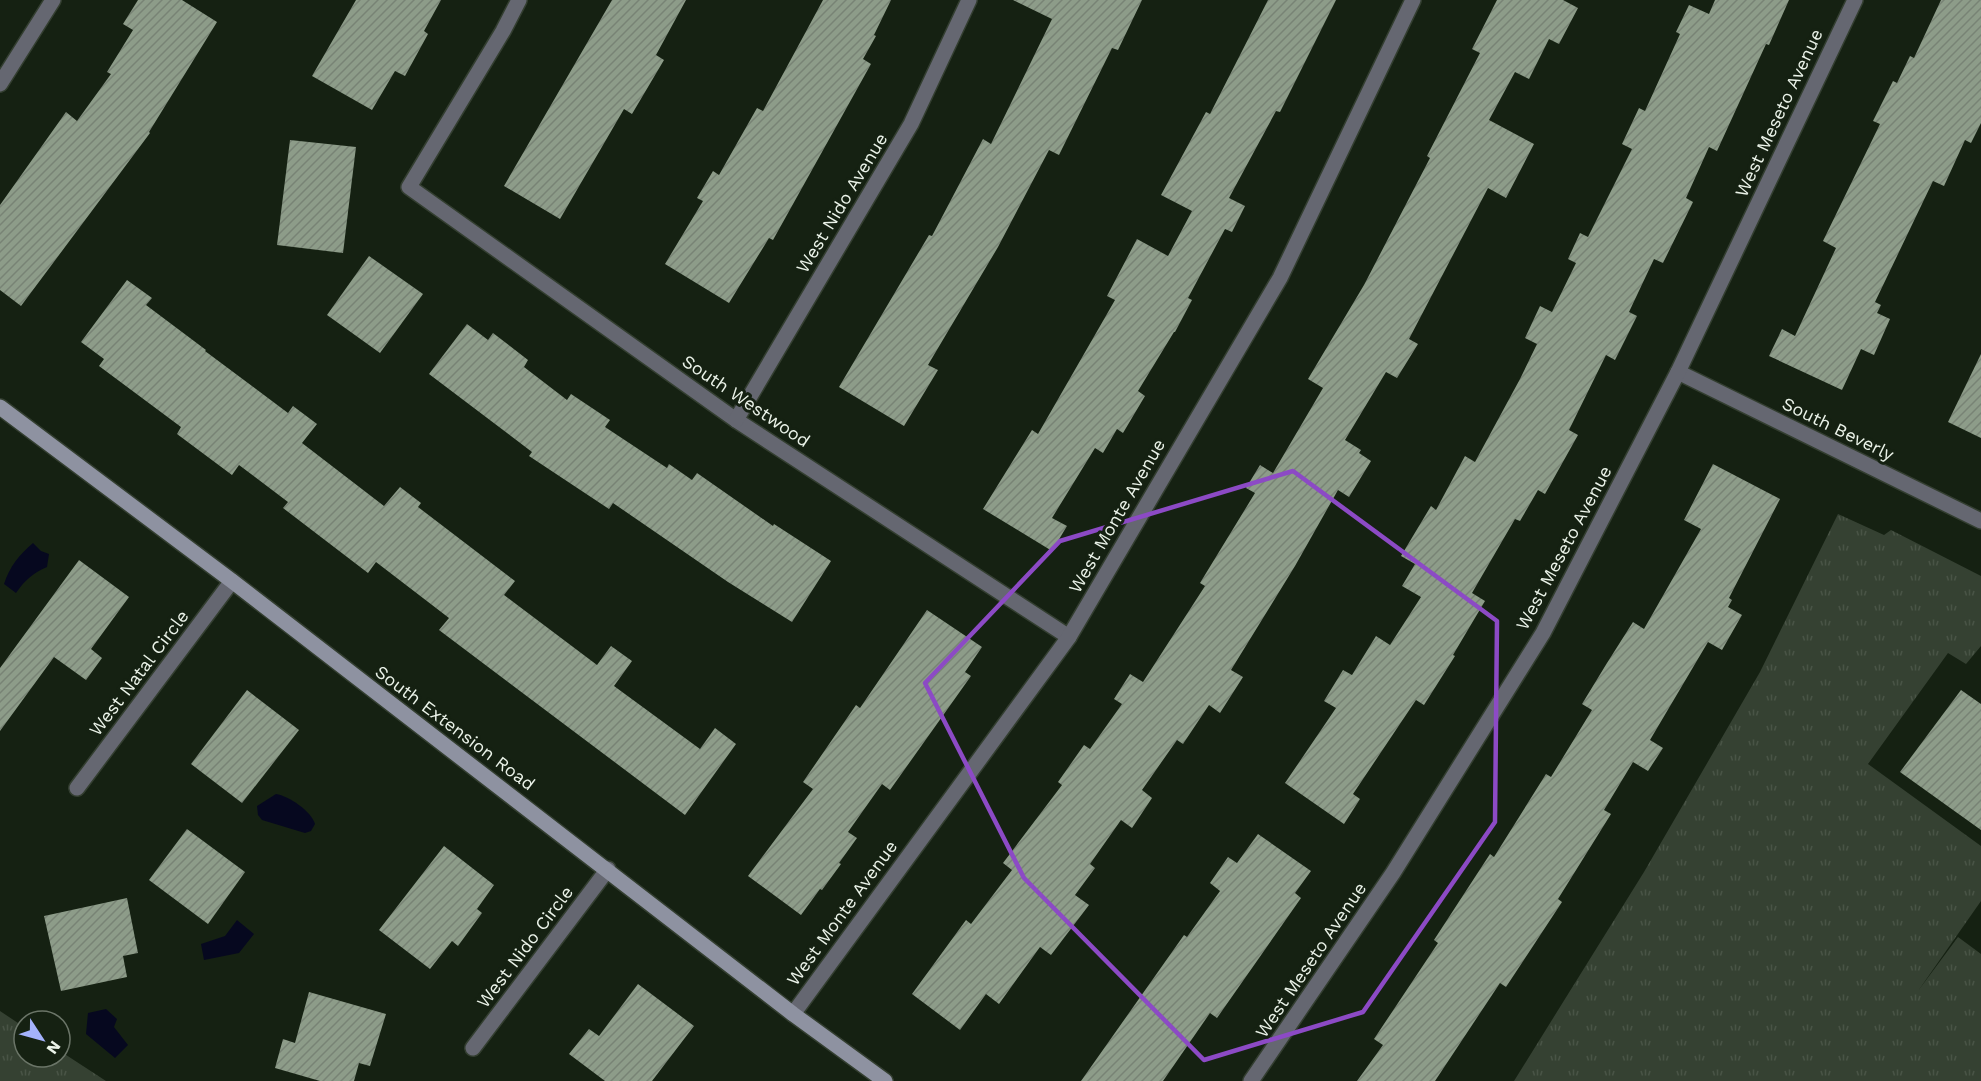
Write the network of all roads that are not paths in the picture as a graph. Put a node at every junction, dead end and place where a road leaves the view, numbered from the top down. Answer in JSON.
{"nodes":[{"id":1,"x":53,"y":0,"type":"edge"},
{"id":2,"x":519,"y":0,"type":"edge"},
{"id":3,"x":969,"y":0,"type":"edge"},
{"id":4,"x":1413,"y":0,"type":"edge"},
{"id":5,"x":1854,"y":0,"type":"edge"},
{"id":6,"x":0,"y":84,"type":"edge"},
{"id":7,"x":1678,"y":372,"type":"junction"},
{"id":8,"x":0,"y":407,"type":"edge"},
{"id":9,"x":736,"y":420,"type":"junction"},
{"id":10,"x":1981,"y":521,"type":"edge"},
{"id":11,"x":232,"y":581,"type":"junction"},
{"id":12,"x":1069,"y":637,"type":"junction"},
{"id":13,"x":77,"y":788,"type":"dead end"},
{"id":14,"x":608,"y":869,"type":"junction"},
{"id":15,"x":793,"y":1014,"type":"junction"},
{"id":16,"x":473,"y":1048,"type":"dead end"},
{"id":17,"x":885,"y":1081,"type":"edge"},
{"id":18,"x":1251,"y":1081,"type":"edge"}],
"edges":[{"from":1,"to":6,"type":"street"},
{"from":2,"to":9,"type":"street","name":"South Westwood"},
{"from":3,"to":9,"type":"street","name":"West Nido Avenue"},
{"from":4,"to":12,"type":"street","name":"West Monte Avenue"},
{"from":5,"to":7,"type":"street","name":"West Meseto Avenue"},
{"from":7,"to":10,"type":"street","name":"South Beverly"},
{"from":7,"to":18,"type":"street","name":"West Meseto Avenue"},
{"from":8,"to":11,"type":"street","name":"South Extension Road"},
{"from":9,"to":12,"type":"street","name":"South Westwood"},
{"from":11,"to":13,"type":"street","name":"West Natal Circle"},
{"from":11,"to":14,"type":"street","name":"South Extension Road"},
{"from":12,"to":15,"type":"street","name":"West Monte Avenue"},
{"from":14,"to":15,"type":"street","name":"South Extension Road"},
{"from":14,"to":16,"type":"street","name":"West Nido Circle"},
{"from":15,"to":17,"type":"street","name":"South Extension Road"}]}
